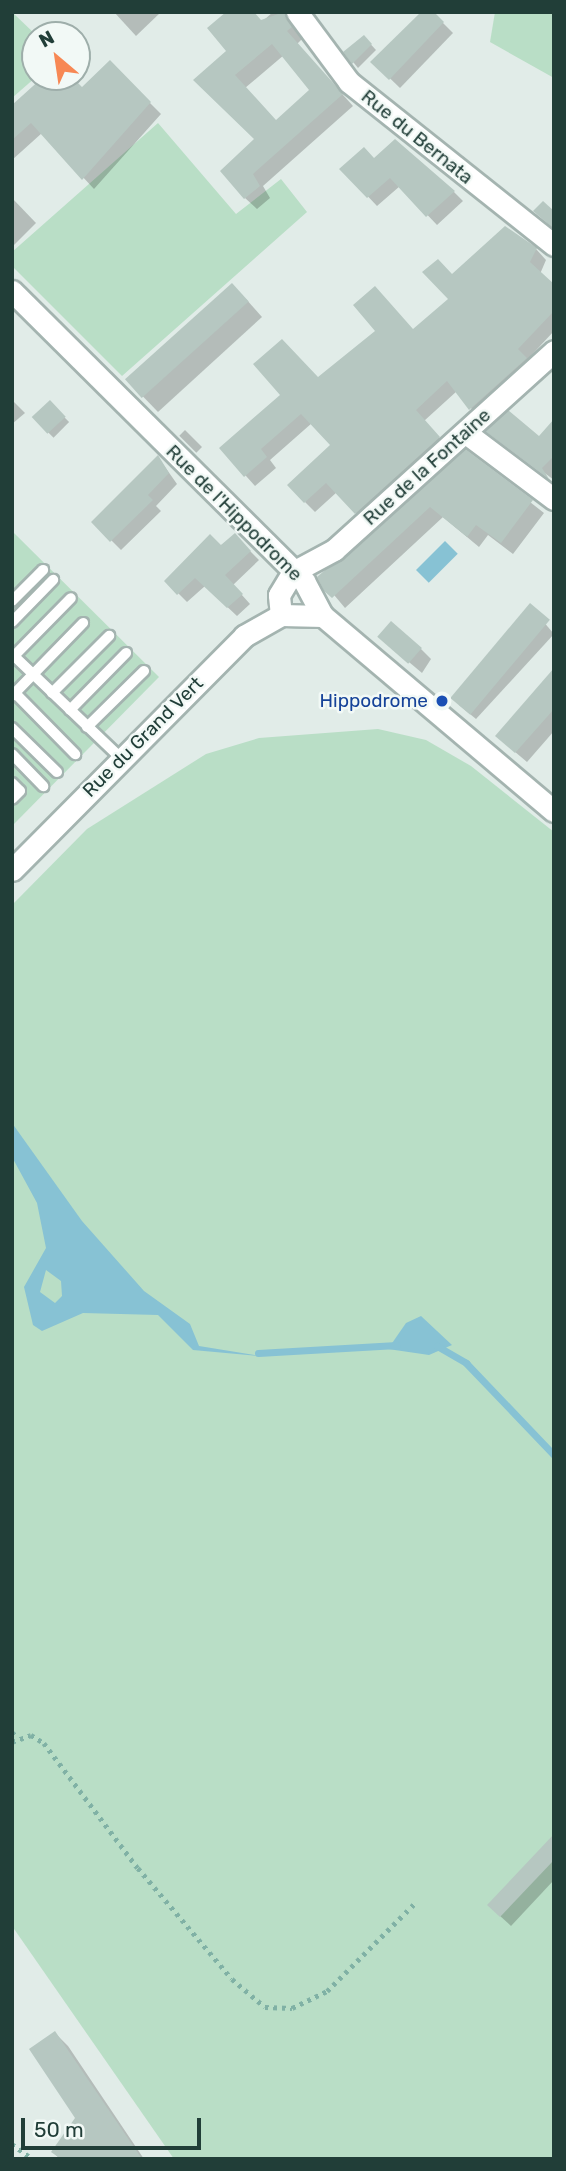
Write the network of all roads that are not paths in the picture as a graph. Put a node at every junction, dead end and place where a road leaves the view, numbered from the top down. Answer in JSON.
{"nodes":[{"id":1,"x":297,"y":12,"type":"edge"},
{"id":2,"x":554,"y":246,"type":"edge"},
{"id":3,"x":12,"y":291,"type":"edge"},
{"id":4,"x":554,"y":351,"type":"edge"},
{"id":5,"x":466,"y":433,"type":"junction"},
{"id":6,"x":554,"y":499,"type":"edge"},
{"id":7,"x":43,"y":570,"type":"dead end"},
{"id":8,"x":293,"y":572,"type":"junction"},
{"id":9,"x":53,"y":580,"type":"dead end"},
{"id":10,"x":71,"y":598,"type":"dead end"},
{"id":11,"x":12,"y":601,"type":"edge"},
{"id":12,"x":281,"y":615,"type":"junction"},
{"id":13,"x":323,"y":616,"type":"junction"},
{"id":14,"x":12,"y":622,"type":"edge"},
{"id":15,"x":83,"y":623,"type":"dead end"},
{"id":16,"x":109,"y":636,"type":"dead end"},
{"id":17,"x":126,"y":653,"type":"dead end"},
{"id":18,"x":13,"y":655,"type":"edge"},
{"id":19,"x":144,"y":671,"type":"dead end"},
{"id":20,"x":34,"y":674,"type":"junction"},
{"id":21,"x":52,"y":692,"type":"junction"},
{"id":22,"x":14,"y":694,"type":"edge"},
{"id":23,"x":70,"y":710,"type":"junction"},
{"id":24,"x":87,"y":727,"type":"junction"},
{"id":25,"x":12,"y":728,"type":"edge"},
{"id":26,"x":12,"y":754,"type":"edge"},
{"id":27,"x":75,"y":754,"type":"dead end"},
{"id":28,"x":122,"y":760,"type":"junction"},
{"id":29,"x":57,"y":772,"type":"dead end"},
{"id":30,"x":12,"y":783,"type":"edge"},
{"id":31,"x":43,"y":786,"type":"dead end"},
{"id":32,"x":12,"y":799,"type":"edge"},
{"id":33,"x":554,"y":811,"type":"edge"},
{"id":34,"x":12,"y":870,"type":"edge"}],
"edges":[{"from":1,"to":2,"type":"street","name":"Rue du Bernata"},
{"from":3,"to":8,"type":"street","name":"Rue de l'Hippodrome"},
{"from":4,"to":5,"type":"street","name":"Rue de la Fontaine"},
{"from":5,"to":6,"type":"street"},
{"from":5,"to":8,"type":"street","name":"Rue de la Fontaine"},
{"from":7,"to":11,"type":"lane"},
{"from":8,"to":12,"type":"street"},
{"from":8,"to":13,"type":"street","name":"Rue de l'Hippodrome"},
{"from":9,"to":14,"type":"lane"},
{"from":10,"to":18,"type":"lane"},
{"from":12,"to":13,"type":"street"},
{"from":12,"to":28,"type":"street","name":"Rue du Grand Vert"},
{"from":13,"to":33,"type":"street","name":"Rue de l'Hippodrome"},
{"from":15,"to":20,"type":"lane"},
{"from":16,"to":21,"type":"lane"},
{"from":17,"to":23,"type":"lane"},
{"from":18,"to":20,"type":"lane"},
{"from":19,"to":24,"type":"lane"},
{"from":20,"to":21,"type":"lane"},
{"from":20,"to":22,"type":"lane"},
{"from":21,"to":23,"type":"lane"},
{"from":22,"to":27,"type":"lane"},
{"from":23,"to":24,"type":"lane"},
{"from":24,"to":28,"type":"lane"},
{"from":25,"to":29,"type":"lane"},
{"from":26,"to":31,"type":"lane"},
{"from":28,"to":34,"type":"street","name":"Rue du Grand Vert"},
{"from":30,"to":32,"type":"lane"}]}
